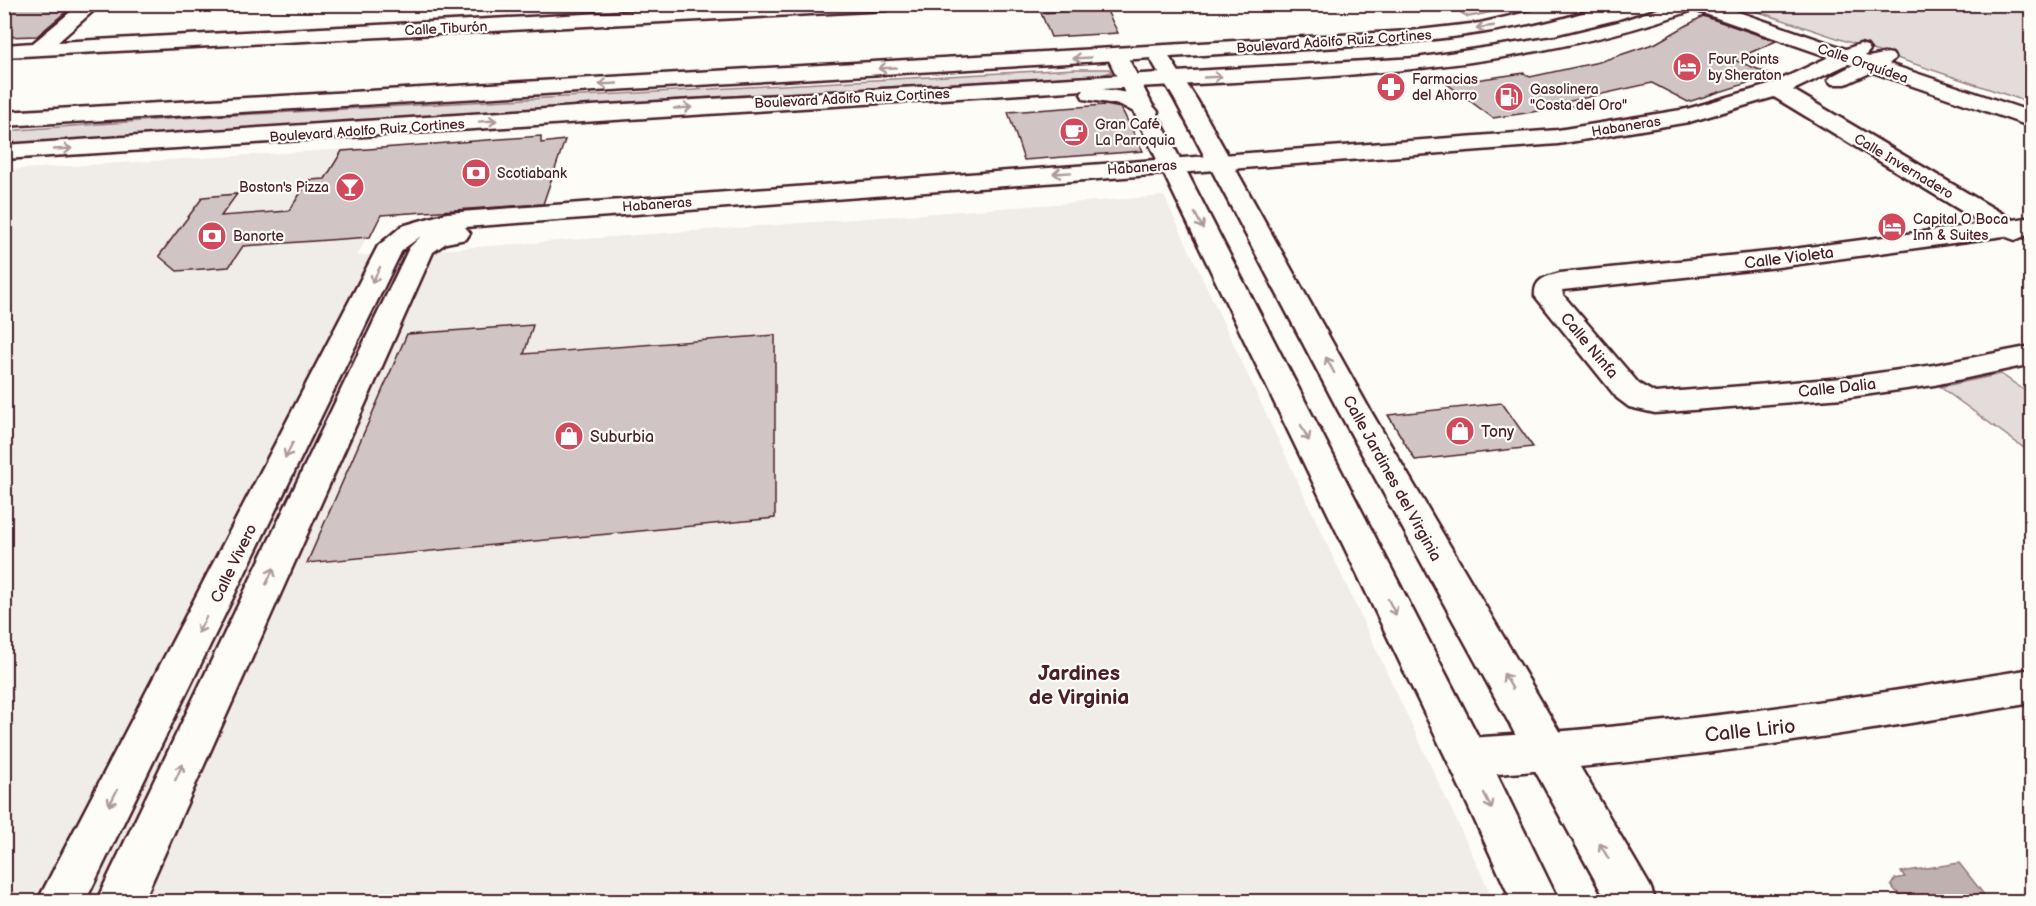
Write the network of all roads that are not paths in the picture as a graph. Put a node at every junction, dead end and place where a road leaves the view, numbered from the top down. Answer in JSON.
{"nodes":[{"id":1,"x":92,"y":4,"type":"edge"},
{"id":2,"x":113,"y":4,"type":"edge"},
{"id":3,"x":729,"y":4,"type":"edge"},
{"id":4,"x":887,"y":4,"type":"edge"},
{"id":5,"x":1583,"y":4,"type":"edge"},
{"id":6,"x":1694,"y":4,"type":"edge"},
{"id":7,"x":1729,"y":4,"type":"edge"},
{"id":8,"x":275,"y":33,"type":"junction"},
{"id":9,"x":4,"y":43,"type":"edge"},
{"id":10,"x":54,"y":44,"type":"junction"},
{"id":11,"x":4,"y":51,"type":"edge"},
{"id":12,"x":1865,"y":57,"type":"junction"},
{"id":13,"x":1165,"y":66,"type":"junction"},
{"id":14,"x":1123,"y":69,"type":"junction"},
{"id":15,"x":1793,"y":92,"type":"junction"},
{"id":16,"x":856,"y":97,"type":"junction"},
{"id":17,"x":2031,"y":108,"type":"edge"},
{"id":18,"x":1147,"y":112,"type":"junction"},
{"id":19,"x":4,"y":119,"type":"edge"},
{"id":20,"x":2031,"y":120,"type":"edge"},
{"id":21,"x":4,"y":152,"type":"edge"},
{"id":22,"x":1223,"y":169,"type":"junction"},
{"id":23,"x":1175,"y":172,"type":"junction"},
{"id":24,"x":2026,"y":230,"type":"edge"},
{"id":25,"x":424,"y":234,"type":"junction"},
{"id":26,"x":1548,"y":286,"type":"joint"},
{"id":27,"x":2031,"y":355,"type":"edge"},
{"id":28,"x":360,"y":383,"type":"junction"},
{"id":29,"x":321,"y":386,"type":"junction"},
{"id":30,"x":1640,"y":400,"type":"joint"},
{"id":31,"x":2031,"y":686,"type":"edge"},
{"id":32,"x":1548,"y":753,"type":"junction"},
{"id":33,"x":1467,"y":757,"type":"junction"},
{"id":34,"x":60,"y":902,"type":"edge"},
{"id":35,"x":119,"y":902,"type":"edge"},
{"id":36,"x":1536,"y":902,"type":"edge"},
{"id":37,"x":1633,"y":902,"type":"edge"}],
"edges":[{"from":1,"to":10,"type":"street"},
{"from":2,"to":10,"type":"street"},
{"from":3,"to":8,"type":"street","name":"Calle Tiburón"},
{"from":4,"to":8,"type":"street","name":"Calle Tiburón"},
{"from":5,"to":13,"type":"street","name":"Boulevard Adolfo Ruiz Cortines","one_way":true},
{"from":6,"to":12,"type":"street","name":"Calle Orquídea"},
{"from":13,"to":6,"type":"street","name":"Boulevard Adolfo Ruiz Cortines","one_way":true},
{"from":7,"to":12,"type":"street","name":"Calle Orquídea"},
{"from":8,"to":10,"type":"street","name":"Calle Tiburón"},
{"from":9,"to":10,"type":"street","name":"Calle Tiburón"},
{"from":10,"to":11,"type":"street","name":"Calle Tiburón"},
{"from":12,"to":15,"type":"street","name":"Habaneras"},
{"from":12,"to":17,"type":"street","name":"Calle Orquídea"},
{"from":12,"to":20,"type":"street","name":"Calle Orquídea"},
{"from":13,"to":14,"type":"street","name":"Boulevard Adolfo Ruiz Cortines"},
{"from":13,"to":14,"type":"street","name":"Boulevard Adolfo Ruiz Cortines"},
{"from":13,"to":22,"type":"street","name":"Calle Jardines del Virginia"},
{"from":14,"to":16,"type":"street","name":"Boulevard Adolfo Ruiz Cortines"},
{"from":14,"to":18,"type":"street"},
{"from":14,"to":19,"type":"street","name":"Boulevard Adolfo Ruiz Cortines","one_way":true},
{"from":15,"to":22,"type":"street","name":"Habaneras"},
{"from":15,"to":24,"type":"street","name":"Calle Invernadero"},
{"from":16,"to":18,"type":"street"},
{"from":21,"to":16,"type":"street","name":"Boulevard Adolfo Ruiz Cortines","one_way":true},
{"from":18,"to":23,"type":"street"},
{"from":22,"to":23,"type":"street","name":"Habaneras"},
{"from":32,"to":22,"type":"street","name":"Calle Jardines del Virginia","one_way":true},
{"from":23,"to":25,"type":"street","name":"Habaneras"},
{"from":23,"to":33,"type":"street","one_way":true},
{"from":24,"to":26,"type":"street","name":"Calle Violeta"},
{"from":25,"to":28,"type":"street"},
{"from":25,"to":29,"type":"street","name":"Calle Vivero","one_way":true},
{"from":26,"to":30,"type":"street","name":"Calle Ninfa"},
{"from":27,"to":30,"type":"street","name":"Calle Dalia"},
{"from":28,"to":29,"type":"street"},
{"from":35,"to":28,"type":"street","one_way":true},
{"from":29,"to":34,"type":"street","name":"Calle Vivero","one_way":true},
{"from":31,"to":32,"type":"street","name":"Calle Lirio"},
{"from":32,"to":33,"type":"street","name":"Calle Lirio"},
{"from":37,"to":32,"type":"street","name":"Calle Jardines del Virginia","one_way":true},
{"from":33,"to":36,"type":"street","one_way":true}]}
